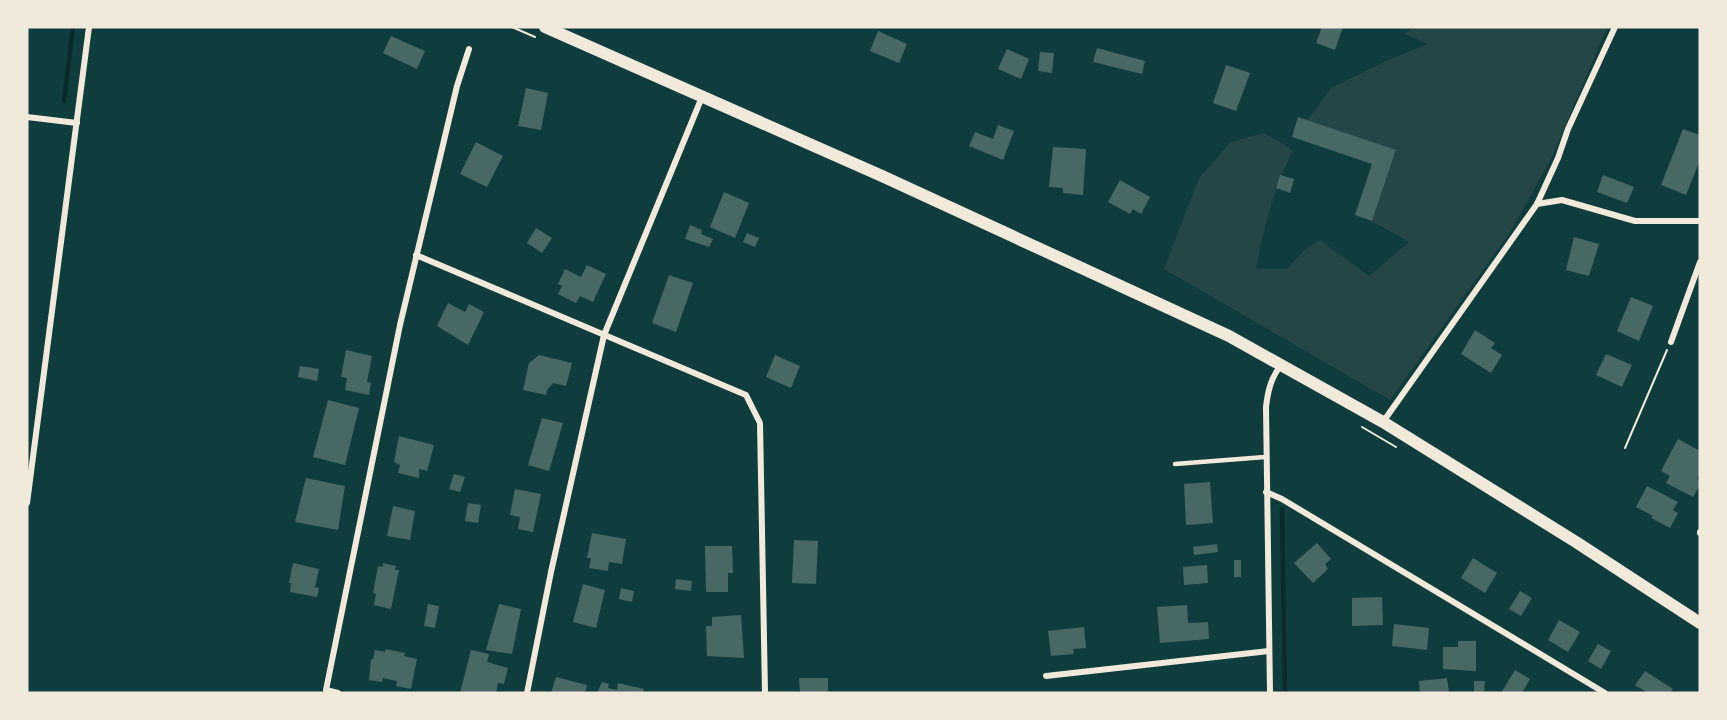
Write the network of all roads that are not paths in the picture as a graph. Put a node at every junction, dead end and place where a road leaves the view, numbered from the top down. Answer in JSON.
{"nodes":[{"id":1,"x":89,"y":27,"type":"edge"},
{"id":2,"x":545,"y":27,"type":"edge"},
{"id":3,"x":1615,"y":27,"type":"edge"},
{"id":4,"x":468,"y":49,"type":"dead end"},
{"id":5,"x":703,"y":97,"type":"junction"},
{"id":6,"x":27,"y":117,"type":"edge"},
{"id":7,"x":76,"y":123,"type":"junction"},
{"id":8,"x":1537,"y":204,"type":"junction"},
{"id":9,"x":1700,"y":221,"type":"edge"},
{"id":10,"x":416,"y":255,"type":"junction"},
{"id":11,"x":1700,"y":262,"type":"edge"},
{"id":12,"x":604,"y":334,"type":"junction"},
{"id":13,"x":1671,"y":342,"type":"road end"},
{"id":14,"x":1281,"y":364,"type":"junction"},
{"id":15,"x":1383,"y":422,"type":"junction"},
{"id":16,"x":1265,"y":457,"type":"junction"},
{"id":17,"x":1175,"y":464,"type":"dead end"},
{"id":18,"x":1266,"y":492,"type":"junction"},
{"id":19,"x":27,"y":503,"type":"edge"},
{"id":20,"x":1700,"y":623,"type":"edge"},
{"id":21,"x":1269,"y":651,"type":"junction"},
{"id":22,"x":1046,"y":676,"type":"dead end"},
{"id":23,"x":338,"y":693,"type":"edge"},
{"id":24,"x":527,"y":693,"type":"edge"},
{"id":25,"x":765,"y":693,"type":"edge"},
{"id":26,"x":1270,"y":693,"type":"edge"},
{"id":27,"x":1605,"y":693,"type":"edge"}],
"edges":[{"from":1,"to":7,"type":"street"},
{"from":2,"to":5,"type":"main road"},
{"from":3,"to":8,"type":"street"},
{"from":4,"to":10,"type":"street"},
{"from":5,"to":12,"type":"street"},
{"from":5,"to":14,"type":"main road"},
{"from":6,"to":7,"type":"street"},
{"from":7,"to":19,"type":"street"},
{"from":8,"to":9,"type":"street"},
{"from":8,"to":15,"type":"street"},
{"from":10,"to":12,"type":"street"},
{"from":10,"to":23,"type":"street"},
{"from":11,"to":13,"type":"street"},
{"from":12,"to":24,"type":"street"},
{"from":12,"to":25,"type":"street"},
{"from":14,"to":15,"type":"main road"},
{"from":14,"to":16,"type":"street"},
{"from":15,"to":20,"type":"main road"},
{"from":16,"to":17,"type":"lane"},
{"from":16,"to":18,"type":"street"},
{"from":18,"to":21,"type":"street"},
{"from":18,"to":27,"type":"street"},
{"from":21,"to":22,"type":"street"},
{"from":21,"to":26,"type":"street"}]}
